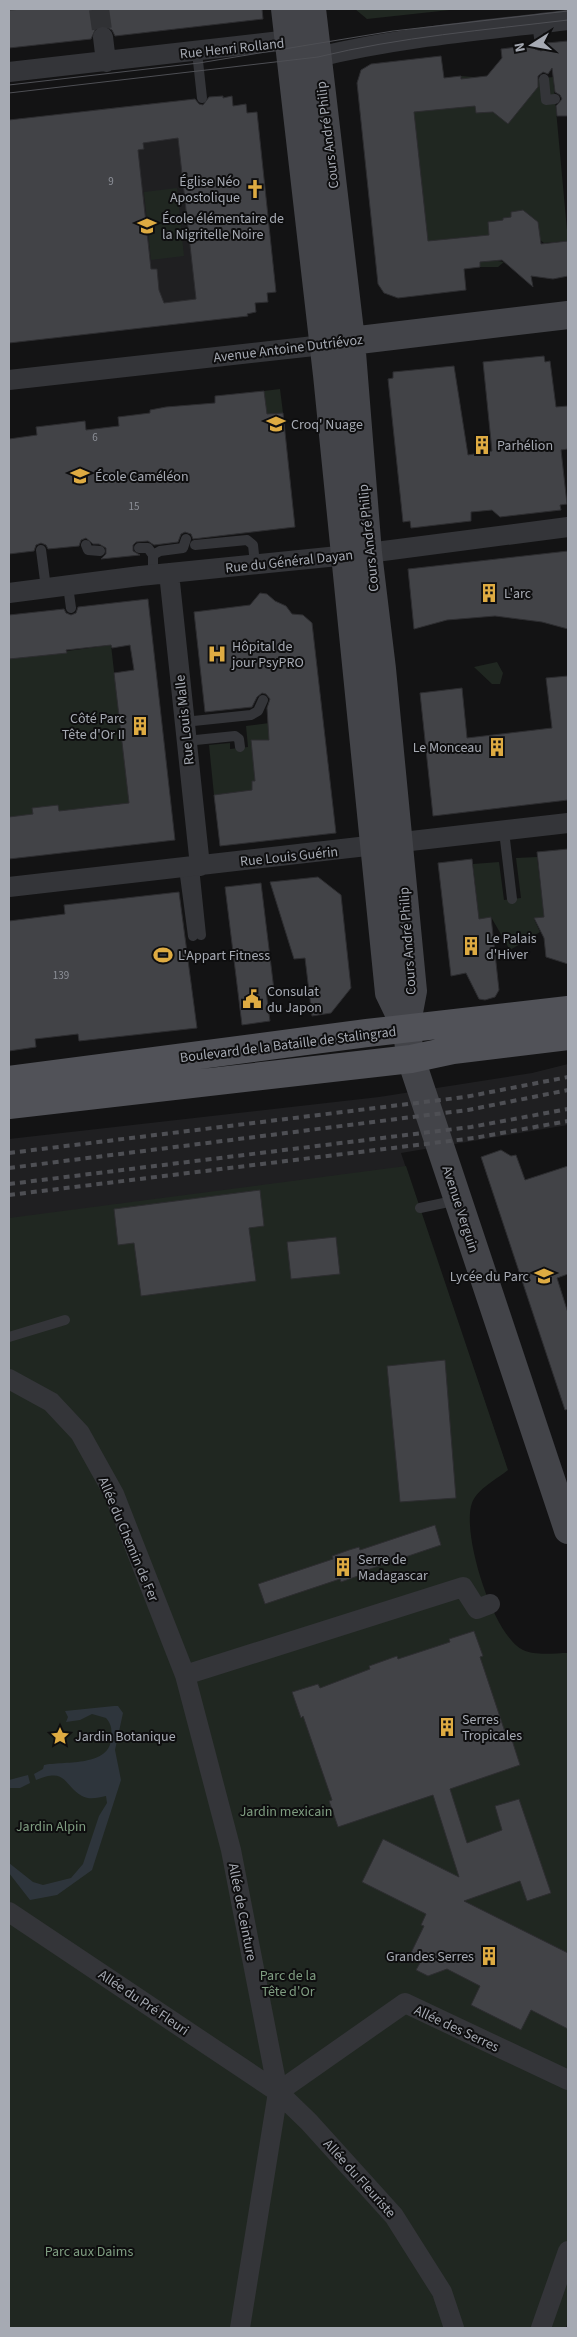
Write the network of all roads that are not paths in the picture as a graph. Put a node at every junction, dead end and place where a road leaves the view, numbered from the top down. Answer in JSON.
{"nodes":[{"id":1,"x":285,"y":9,"type":"edge"},
{"id":2,"x":312,"y":9,"type":"edge"},
{"id":3,"x":568,"y":20,"type":"edge"},
{"id":4,"x":537,"y":24,"type":"junction"},
{"id":5,"x":103,"y":37,"type":"tunnel mouth"},
{"id":6,"x":289,"y":40,"type":"junction"},
{"id":7,"x":540,"y":44,"type":"dead end"},
{"id":8,"x":198,"y":52,"type":"junction"},
{"id":9,"x":318,"y":57,"type":"junction"},
{"id":10,"x":106,"y":62,"type":"junction"},
{"id":11,"x":9,"y":72,"type":"edge"},
{"id":12,"x":544,"y":79,"type":"dead end"},
{"id":13,"x":202,"y":98,"type":"dead end"},
{"id":14,"x":555,"y":98,"type":"dead end"},
{"id":15,"x":568,"y":315,"type":"edge"},
{"id":16,"x":351,"y":340,"type":"junction"},
{"id":17,"x":323,"y":345,"type":"junction"},
{"id":18,"x":9,"y":380,"type":"edge"},
{"id":19,"x":568,"y":527,"type":"edge"},
{"id":20,"x":86,"y":545,"type":"dead end"},
{"id":21,"x":139,"y":548,"type":"dead end"},
{"id":22,"x":41,"y":550,"type":"dead end"},
{"id":23,"x":100,"y":551,"type":"dead end"},
{"id":24,"x":356,"y":554,"type":"junction"},
{"id":25,"x":153,"y":555,"type":"junction"},
{"id":26,"x":255,"y":564,"type":"junction"},
{"id":27,"x":161,"y":574,"type":"junction"},
{"id":28,"x":68,"y":586,"type":"junction"},
{"id":29,"x":46,"y":588,"type":"junction"},
{"id":30,"x":9,"y":593,"type":"edge"},
{"id":31,"x":71,"y":608,"type":"dead end"},
{"id":32,"x":263,"y":700,"type":"dead end"},
{"id":33,"x":185,"y":731,"type":"junction"},
{"id":34,"x":240,"y":748,"type":"dead end"},
{"id":35,"x":568,"y":823,"type":"edge"},
{"id":36,"x":504,"y":831,"type":"junction"},
{"id":37,"x":387,"y":845,"type":"junction"},
{"id":38,"x":193,"y":867,"type":"junction"},
{"id":39,"x":9,"y":887,"type":"edge"},
{"id":40,"x":512,"y":899,"type":"dead end"},
{"id":41,"x":197,"y":936,"type":"dead end"},
{"id":42,"x":568,"y":1010,"type":"edge"},
{"id":43,"x":406,"y":1028,"type":"junction"},
{"id":44,"x":568,"y":1036,"type":"edge"},
{"id":45,"x":411,"y":1059,"type":"junction"},
{"id":46,"x":9,"y":1080,"type":"edge"},
{"id":47,"x":9,"y":1105,"type":"edge"},
{"id":48,"x":458,"y":1200,"type":"junction"},
{"id":49,"x":420,"y":1208,"type":"dead end"},
{"id":50,"x":65,"y":1320,"type":"dead end"},
{"id":51,"x":9,"y":1337,"type":"edge"},
{"id":52,"x":9,"y":1379,"type":"edge"},
{"id":53,"x":568,"y":1530,"type":"edge"},
{"id":54,"x":490,"y":1604,"type":"dead end"},
{"id":55,"x":185,"y":1675,"type":"junction"},
{"id":56,"x":9,"y":1912,"type":"edge"},
{"id":57,"x":568,"y":2080,"type":"edge"},
{"id":58,"x":278,"y":2092,"type":"junction"},
{"id":59,"x":568,"y":2251,"type":"edge"},
{"id":60,"x":240,"y":2328,"type":"edge"},
{"id":61,"x":454,"y":2328,"type":"edge"},
{"id":62,"x":541,"y":2328,"type":"edge"}],
"edges":[{"from":1,"to":6,"type":"street","name":"Cours André Philip"},
{"from":2,"to":9,"type":"street","name":"Cours André Philip"},
{"from":3,"to":4,"type":"street"},
{"from":4,"to":7,"type":"lane"},
{"from":4,"to":9,"type":"street"},
{"from":5,"to":10,"type":"street"},
{"from":6,"to":8,"type":"street","name":"Rue Henri Rolland"},
{"from":6,"to":9,"type":"street","name":"Rue Henri Rolland"},
{"from":6,"to":17,"type":"street","name":"Cours André Philip"},
{"from":8,"to":10,"type":"street","name":"Rue Henri Rolland"},
{"from":8,"to":13,"type":"lane"},
{"from":9,"to":16,"type":"street","name":"Cours André Philip"},
{"from":10,"to":11,"type":"street","name":"Rue Henri Rolland"},
{"from":12,"to":14,"type":"lane"},
{"from":15,"to":16,"type":"street","name":"Avenue Antoine Dutriévoz"},
{"from":16,"to":17,"type":"street","name":"Avenue Antoine Dutriévoz"},
{"from":16,"to":24,"type":"street","name":"Cours André Philip"},
{"from":17,"to":18,"type":"street","name":"Avenue Antoine Dutriévoz"},
{"from":17,"to":24,"type":"street","name":"Cours André Philip"},
{"from":19,"to":24,"type":"street","name":"Rue du Général Dayan"},
{"from":20,"to":23,"type":"lane"},
{"from":21,"to":25,"type":"lane"},
{"from":22,"to":29,"type":"lane"},
{"from":24,"to":26,"type":"street","name":"Rue du Général Dayan"},
{"from":24,"to":37,"type":"street","name":"Cours André Philip"},
{"from":25,"to":26,"type":"lane"},
{"from":25,"to":27,"type":"lane"},
{"from":26,"to":27,"type":"street","name":"Rue du Général Dayan"},
{"from":27,"to":28,"type":"street","name":"Rue du Général Dayan"},
{"from":27,"to":33,"type":"street","name":"Rue Louis Malle"},
{"from":28,"to":29,"type":"street","name":"Rue du Général Dayan"},
{"from":28,"to":31,"type":"lane"},
{"from":29,"to":30,"type":"street","name":"Rue du Général Dayan"},
{"from":32,"to":33,"type":"lane"},
{"from":33,"to":34,"type":"lane"},
{"from":33,"to":38,"type":"street","name":"Rue Louis Malle"},
{"from":35,"to":36,"type":"street","name":"Rue Louis Guérin"},
{"from":36,"to":37,"type":"street","name":"Rue Louis Guérin"},
{"from":36,"to":40,"type":"lane"},
{"from":37,"to":38,"type":"street","name":"Rue Louis Guérin"},
{"from":37,"to":43,"type":"street","name":"Cours André Philip"},
{"from":38,"to":39,"type":"street","name":"Rue Louis Guérin"},
{"from":38,"to":41,"type":"lane"},
{"from":42,"to":43,"type":"main road","name":"Boulevard de la Bataille de Stalingrad"},
{"from":43,"to":45,"type":"street","name":"Avenue Verguin"},
{"from":43,"to":46,"type":"main road","name":"Boulevard de la Bataille de Stalingrad"},
{"from":44,"to":45,"type":"main road","name":"Boulevard de la Bataille de Stalingrad"},
{"from":45,"to":47,"type":"main road","name":"Boulevard de la Bataille de Stalingrad"},
{"from":45,"to":48,"type":"street","name":"Avenue Verguin"},
{"from":48,"to":49,"type":"lane"},
{"from":48,"to":53,"type":"street","name":"Avenue Verguin"},
{"from":50,"to":51,"type":"lane"},
{"from":52,"to":55,"type":"street","name":"Allée du Chemin de Fer"},
{"from":54,"to":55,"type":"street"},
{"from":55,"to":58,"type":"street","name":"Allée de Ceinture"},
{"from":56,"to":58,"type":"street","name":"Allée du Pré Fleuri"},
{"from":57,"to":58,"type":"street","name":"Allée des Serres"},
{"from":58,"to":60,"type":"street","name":"Allée de Ceinture"},
{"from":58,"to":61,"type":"street","name":"Allée du Fleuriste"},
{"from":59,"to":62,"type":"street"}]}
